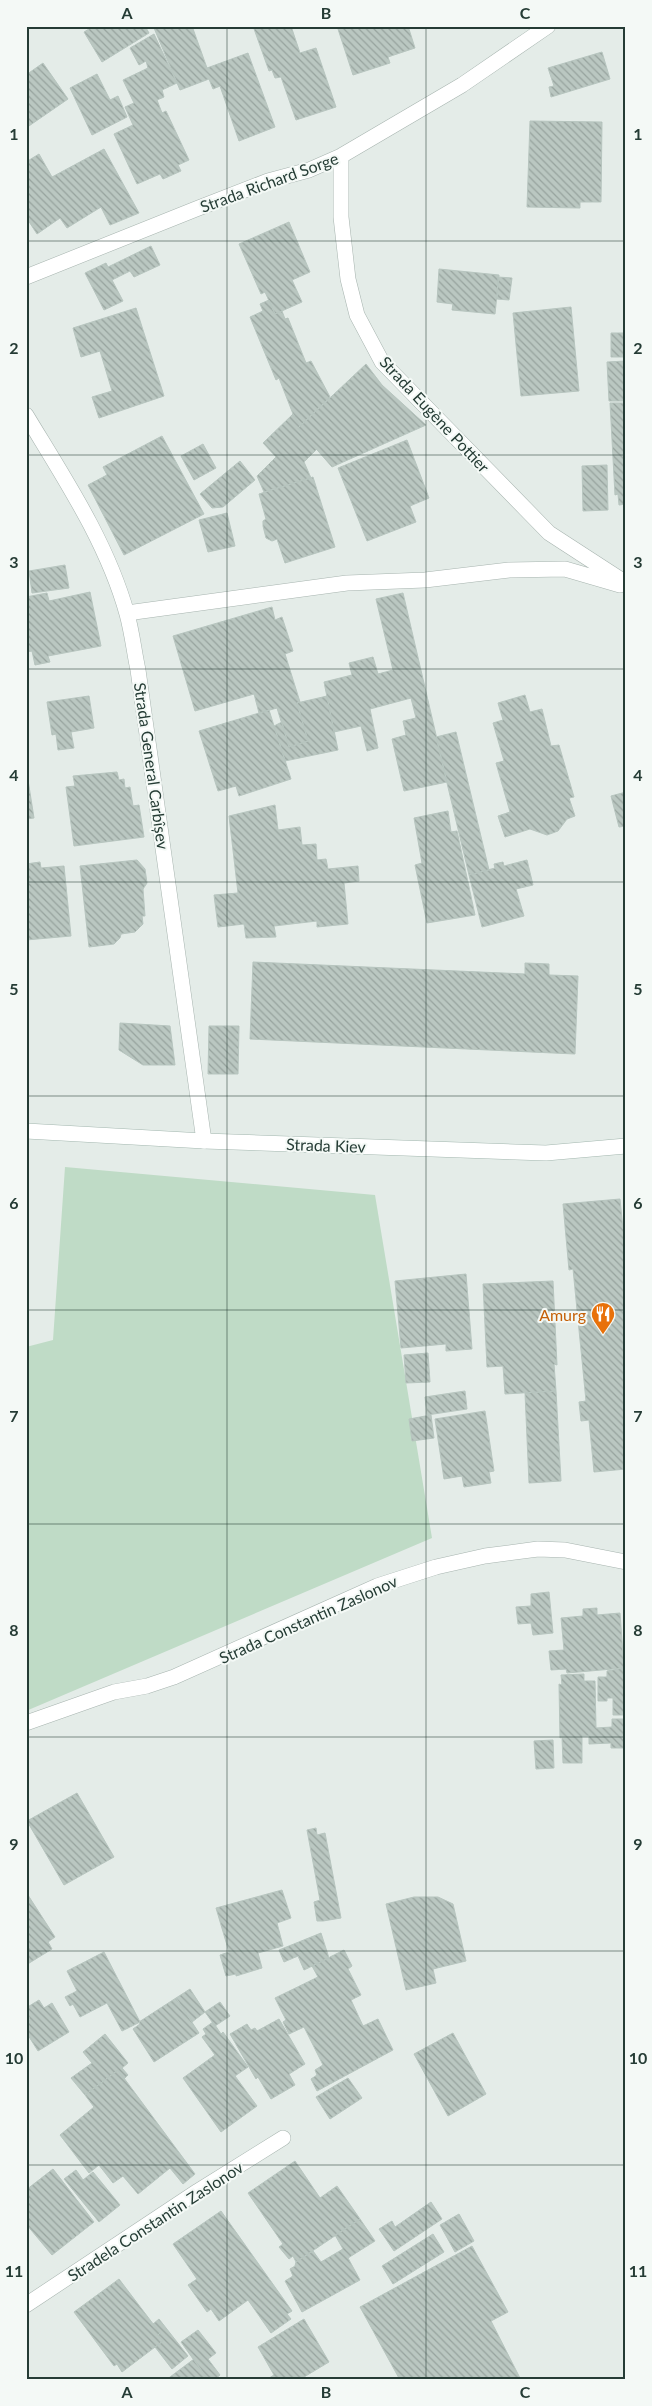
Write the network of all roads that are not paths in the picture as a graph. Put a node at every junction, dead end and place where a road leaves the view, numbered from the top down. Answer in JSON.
{"nodes":[{"id":1,"x":548,"y":26,"type":"edge"},
{"id":2,"x":341,"y":156,"type":"junction"},
{"id":3,"x":26,"y":277,"type":"edge"},
{"id":4,"x":26,"y":415,"type":"edge"},
{"id":5,"x":626,"y":585,"type":"edge"},
{"id":6,"x":126,"y":613,"type":"junction"},
{"id":7,"x":26,"y":1131,"type":"edge"},
{"id":8,"x":204,"y":1141,"type":"junction"},
{"id":9,"x":626,"y":1146,"type":"edge"},
{"id":10,"x":626,"y":1562,"type":"edge"},
{"id":11,"x":26,"y":1723,"type":"edge"},
{"id":12,"x":283,"y":2138,"type":"dead end"},
{"id":13,"x":26,"y":2305,"type":"edge"}],
"edges":[{"from":1,"to":2,"type":"street","name":"Strada Richard Sorge"},
{"from":2,"to":3,"type":"street","name":"Strada Richard Sorge"},
{"from":2,"to":5,"type":"street","name":"Strada Eugène Pottier"},
{"from":4,"to":6,"type":"street","name":"Strada General Carbîșev"},
{"from":5,"to":6,"type":"street","name":"Strada Eugène Pottier"},
{"from":6,"to":8,"type":"street","name":"Strada General Carbîșev"},
{"from":7,"to":8,"type":"street","name":"Strada Kiev"},
{"from":8,"to":9,"type":"street","name":"Strada Kiev"},
{"from":10,"to":11,"type":"street","name":"Strada Constantin Zaslonov"},
{"from":12,"to":13,"type":"street","name":"Stradela Сonstantin Zaslonov"}]}
